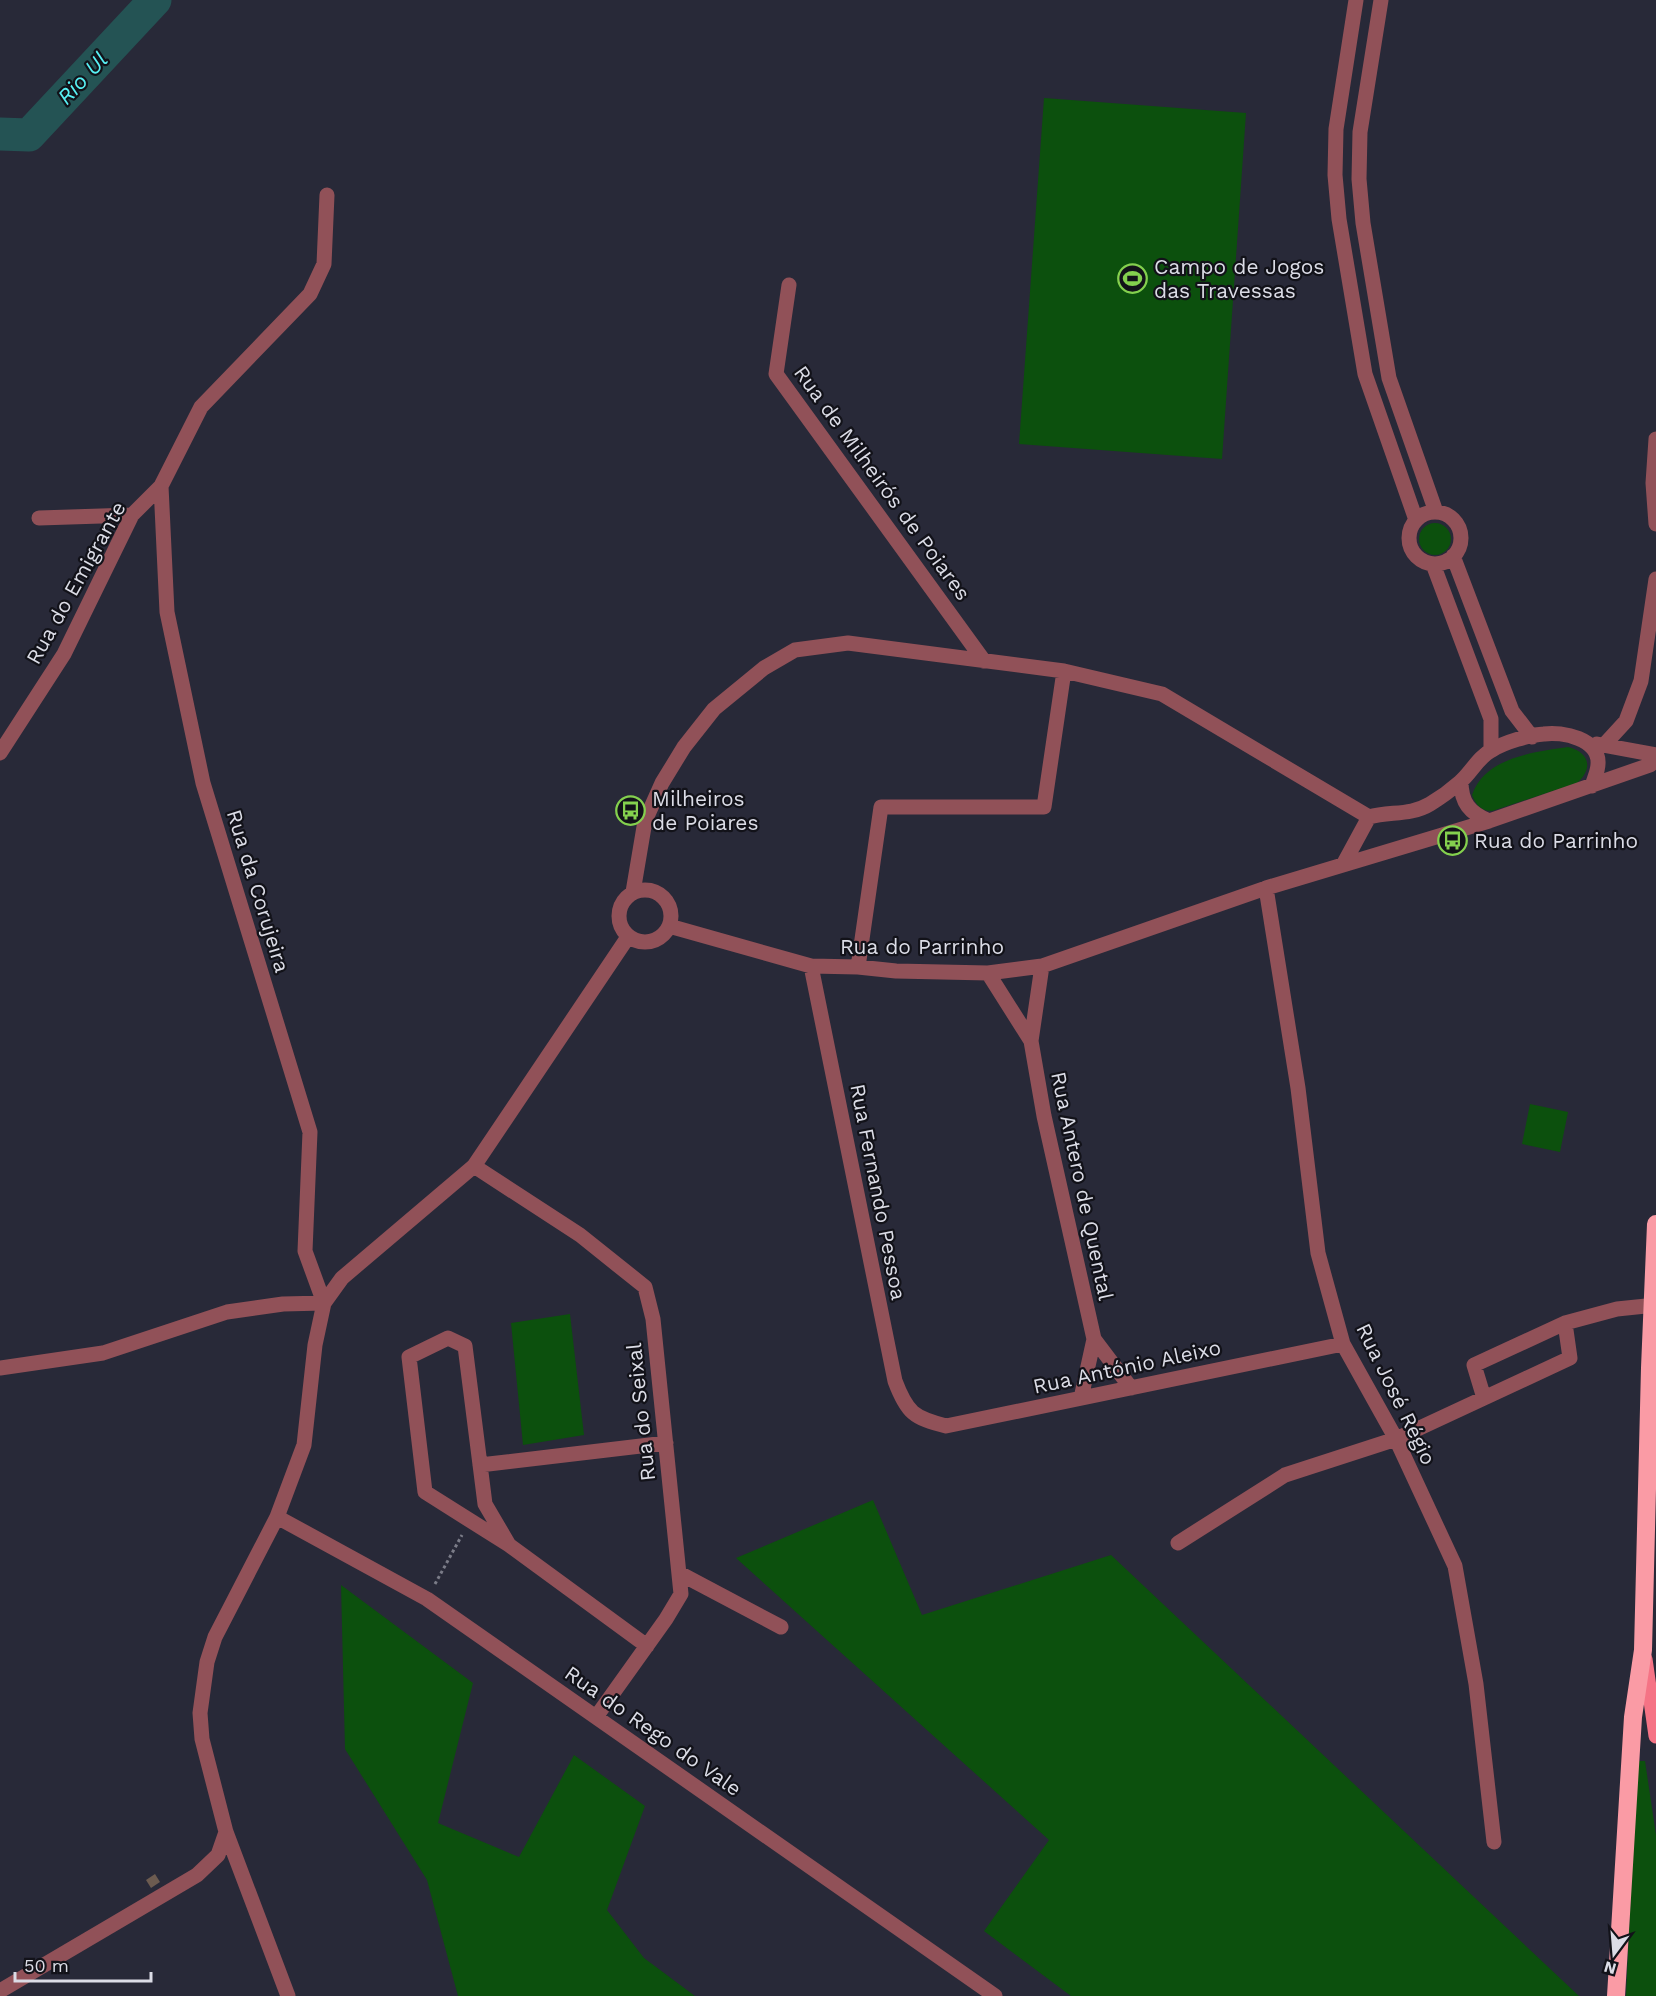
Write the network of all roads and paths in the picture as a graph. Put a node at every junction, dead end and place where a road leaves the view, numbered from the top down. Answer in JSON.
{"nodes":[{"id":1,"x":1356,"y":0,"type":"edge"},
{"id":2,"x":1381,"y":0,"type":"edge"},
{"id":3,"x":327,"y":195,"type":"dead end"},
{"id":4,"x":789,"y":285,"type":"dead end"},
{"id":5,"x":1656,"y":439,"type":"edge"},
{"id":6,"x":161,"y":486,"type":"junction"},
{"id":7,"x":1436,"y":512,"type":"junction"},
{"id":8,"x":132,"y":515,"type":"junction"},
{"id":9,"x":39,"y":518,"type":"dead end"},
{"id":10,"x":1416,"y":520,"type":"junction"},
{"id":11,"x":1656,"y":524,"type":"edge"},
{"id":12,"x":1453,"y":556,"type":"junction"},
{"id":13,"x":1433,"y":564,"type":"junction"},
{"id":14,"x":1656,"y":579,"type":"edge"},
{"id":15,"x":984,"y":661,"type":"junction"},
{"id":16,"x":1064,"y":671,"type":"junction"},
{"id":17,"x":1532,"y":737,"type":"junction"},
{"id":18,"x":1585,"y":741,"type":"junction"},
{"id":19,"x":1604,"y":745,"type":"junction"},
{"id":20,"x":1491,"y":750,"type":"junction"},
{"id":21,"x":0,"y":753,"type":"edge"},
{"id":22,"x":1656,"y":755,"type":"edge"},
{"id":23,"x":1656,"y":760,"type":"edge"},
{"id":24,"x":1461,"y":782,"type":"junction"},
{"id":25,"x":1592,"y":786,"type":"junction"},
{"id":26,"x":1369,"y":817,"type":"junction"},
{"id":27,"x":1489,"y":821,"type":"junction"},
{"id":28,"x":1344,"y":863,"type":"junction"},
{"id":29,"x":1266,"y":888,"type":"junction"},
{"id":30,"x":633,"y":892,"type":"junction"},
{"id":31,"x":669,"y":926,"type":"junction"},
{"id":32,"x":628,"y":937,"type":"junction"},
{"id":33,"x":811,"y":966,"type":"junction"},
{"id":34,"x":1042,"y":966,"type":"junction"},
{"id":35,"x":858,"y":967,"type":"junction"},
{"id":36,"x":988,"y":973,"type":"junction"},
{"id":37,"x":1031,"y":1041,"type":"junction"},
{"id":38,"x":474,"y":1166,"type":"junction"},
{"id":39,"x":1656,"y":1224,"type":"edge"},
{"id":40,"x":324,"y":1303,"type":"junction"},
{"id":41,"x":1654,"y":1304,"type":"edge"},
{"id":42,"x":1565,"y":1323,"type":"junction"},
{"id":43,"x":1094,"y":1339,"type":"junction"},
{"id":44,"x":1343,"y":1344,"type":"junction"},
{"id":45,"x":0,"y":1368,"type":"edge"},
{"id":46,"x":1131,"y":1388,"type":"junction"},
{"id":47,"x":1081,"y":1398,"type":"junction"},
{"id":48,"x":1484,"y":1398,"type":"junction"},
{"id":49,"x":919,"y":1420,"type":"joint"},
{"id":50,"x":1396,"y":1439,"type":"junction"},
{"id":51,"x":666,"y":1443,"type":"junction"},
{"id":52,"x":480,"y":1466,"type":"junction"},
{"id":53,"x":277,"y":1517,"type":"junction"},
{"id":54,"x":470,"y":1522,"type":"junction"},
{"id":55,"x":1178,"y":1543,"type":"dead end"},
{"id":56,"x":508,"y":1545,"type":"junction"},
{"id":57,"x":679,"y":1573,"type":"junction"},
{"id":58,"x":427,"y":1599,"type":"junction"},
{"id":59,"x":782,"y":1626,"type":"dead end"},
{"id":60,"x":647,"y":1646,"type":"junction"},
{"id":61,"x":1643,"y":1650,"type":"junction"},
{"id":62,"x":596,"y":1718,"type":"junction"},
{"id":63,"x":1656,"y":1736,"type":"edge"},
{"id":64,"x":226,"y":1832,"type":"junction"},
{"id":65,"x":1494,"y":1842,"type":"dead end"},
{"id":66,"x":0,"y":1991,"type":"edge"},
{"id":67,"x":288,"y":1996,"type":"edge"},
{"id":68,"x":995,"y":1996,"type":"edge"},
{"id":69,"x":1616,"y":1996,"type":"edge"}],
"edges":[{"from":1,"to":10,"type":"street"},
{"from":2,"to":7,"type":"street"},
{"from":3,"to":6,"type":"street","name":"Rua do Emigrante"},
{"from":4,"to":15,"type":"street","name":"Rua de Milheirós de Poiares"},
{"from":5,"to":11,"type":"street"},
{"from":6,"to":8,"type":"street","name":"Rua do Emigrante"},
{"from":6,"to":40,"type":"street","name":"Rua da Corujeira"},
{"from":7,"to":10,"type":"street"},
{"from":7,"to":12,"type":"street"},
{"from":8,"to":9,"type":"street"},
{"from":8,"to":21,"type":"street","name":"Rua do Emigrante"},
{"from":10,"to":13,"type":"street"},
{"from":12,"to":13,"type":"street"},
{"from":12,"to":17,"type":"street"},
{"from":13,"to":20,"type":"street"},
{"from":14,"to":19,"type":"street"},
{"from":15,"to":16,"type":"street"},
{"from":15,"to":30,"type":"street"},
{"from":16,"to":26,"type":"street"},
{"from":16,"to":35,"type":"street"},
{"from":17,"to":18,"type":"street"},
{"from":17,"to":20,"type":"street"},
{"from":18,"to":19,"type":"street"},
{"from":18,"to":25,"type":"street"},
{"from":19,"to":22,"type":"street"},
{"from":20,"to":24,"type":"street"},
{"from":23,"to":25,"type":"street","name":"Rua do Parrinho"},
{"from":24,"to":26,"type":"street"},
{"from":24,"to":27,"type":"street"},
{"from":25,"to":27,"type":"street","name":"Rua do Parrinho"},
{"from":26,"to":28,"type":"street"},
{"from":27,"to":28,"type":"street","name":"Rua do Parrinho"},
{"from":28,"to":29,"type":"street","name":"Rua do Parrinho"},
{"from":29,"to":34,"type":"street","name":"Rua do Parrinho"},
{"from":29,"to":44,"type":"street","name":"Rua José Régio"},
{"from":30,"to":31,"type":"street"},
{"from":30,"to":32,"type":"street"},
{"from":31,"to":32,"type":"street"},
{"from":31,"to":33,"type":"street","name":"Rua do Parrinho"},
{"from":32,"to":38,"type":"street"},
{"from":33,"to":35,"type":"street","name":"Rua do Parrinho"},
{"from":33,"to":49,"type":"street","name":"Rua Fernando Pessoa"},
{"from":34,"to":36,"type":"street","name":"Rua do Parrinho"},
{"from":34,"to":37,"type":"street","name":"Rua Antero de Quental"},
{"from":35,"to":36,"type":"street","name":"Rua do Parrinho"},
{"from":36,"to":37,"type":"street","name":"Rua Antero de Quental"},
{"from":37,"to":43,"type":"street","name":"Rua Antero de Quental"},
{"from":38,"to":40,"type":"street"},
{"from":38,"to":51,"type":"street","name":"Rua do Seixal"},
{"from":39,"to":41,"type":"highway"},
{"from":40,"to":45,"type":"street"},
{"from":40,"to":53,"type":"street"},
{"from":41,"to":42,"type":"street"},
{"from":41,"to":61,"type":"highway"},
{"from":42,"to":48,"type":"street"},
{"from":42,"to":48,"type":"street"},
{"from":43,"to":46,"type":"street","name":"Rua Antero de Quental"},
{"from":43,"to":47,"type":"street","name":"Rua Antero de Quental"},
{"from":44,"to":46,"type":"street","name":"Rua António Aleixo"},
{"from":44,"to":50,"type":"street","name":"Rua José Régio"},
{"from":46,"to":47,"type":"street","name":"Rua António Aleixo"},
{"from":47,"to":49,"type":"street","name":"Rua António Aleixo"},
{"from":48,"to":50,"type":"street"},
{"from":50,"to":55,"type":"street"},
{"from":50,"to":65,"type":"street","name":"Rua José Régio"},
{"from":51,"to":52,"type":"street"},
{"from":51,"to":57,"type":"street","name":"Rua do Seixal"},
{"from":52,"to":54,"type":"street"},
{"from":52,"to":56,"type":"street"},
{"from":53,"to":58,"type":"street","name":"Rua do Rego do Vale"},
{"from":53,"to":64,"type":"street"},
{"from":54,"to":56,"type":"street"},
{"from":54,"to":58,"type":"path"},
{"from":56,"to":60,"type":"street"},
{"from":57,"to":59,"type":"street"},
{"from":57,"to":60,"type":"street","name":"Rua do Seixal"},
{"from":58,"to":62,"type":"street","name":"Rua do Rego do Vale"},
{"from":60,"to":62,"type":"street","name":"Rua do Seixal"},
{"from":61,"to":63,"type":"main road"},
{"from":61,"to":69,"type":"highway"},
{"from":62,"to":68,"type":"street","name":"Rua do Rego do Vale"},
{"from":64,"to":66,"type":"street"},
{"from":64,"to":67,"type":"street"}]}
